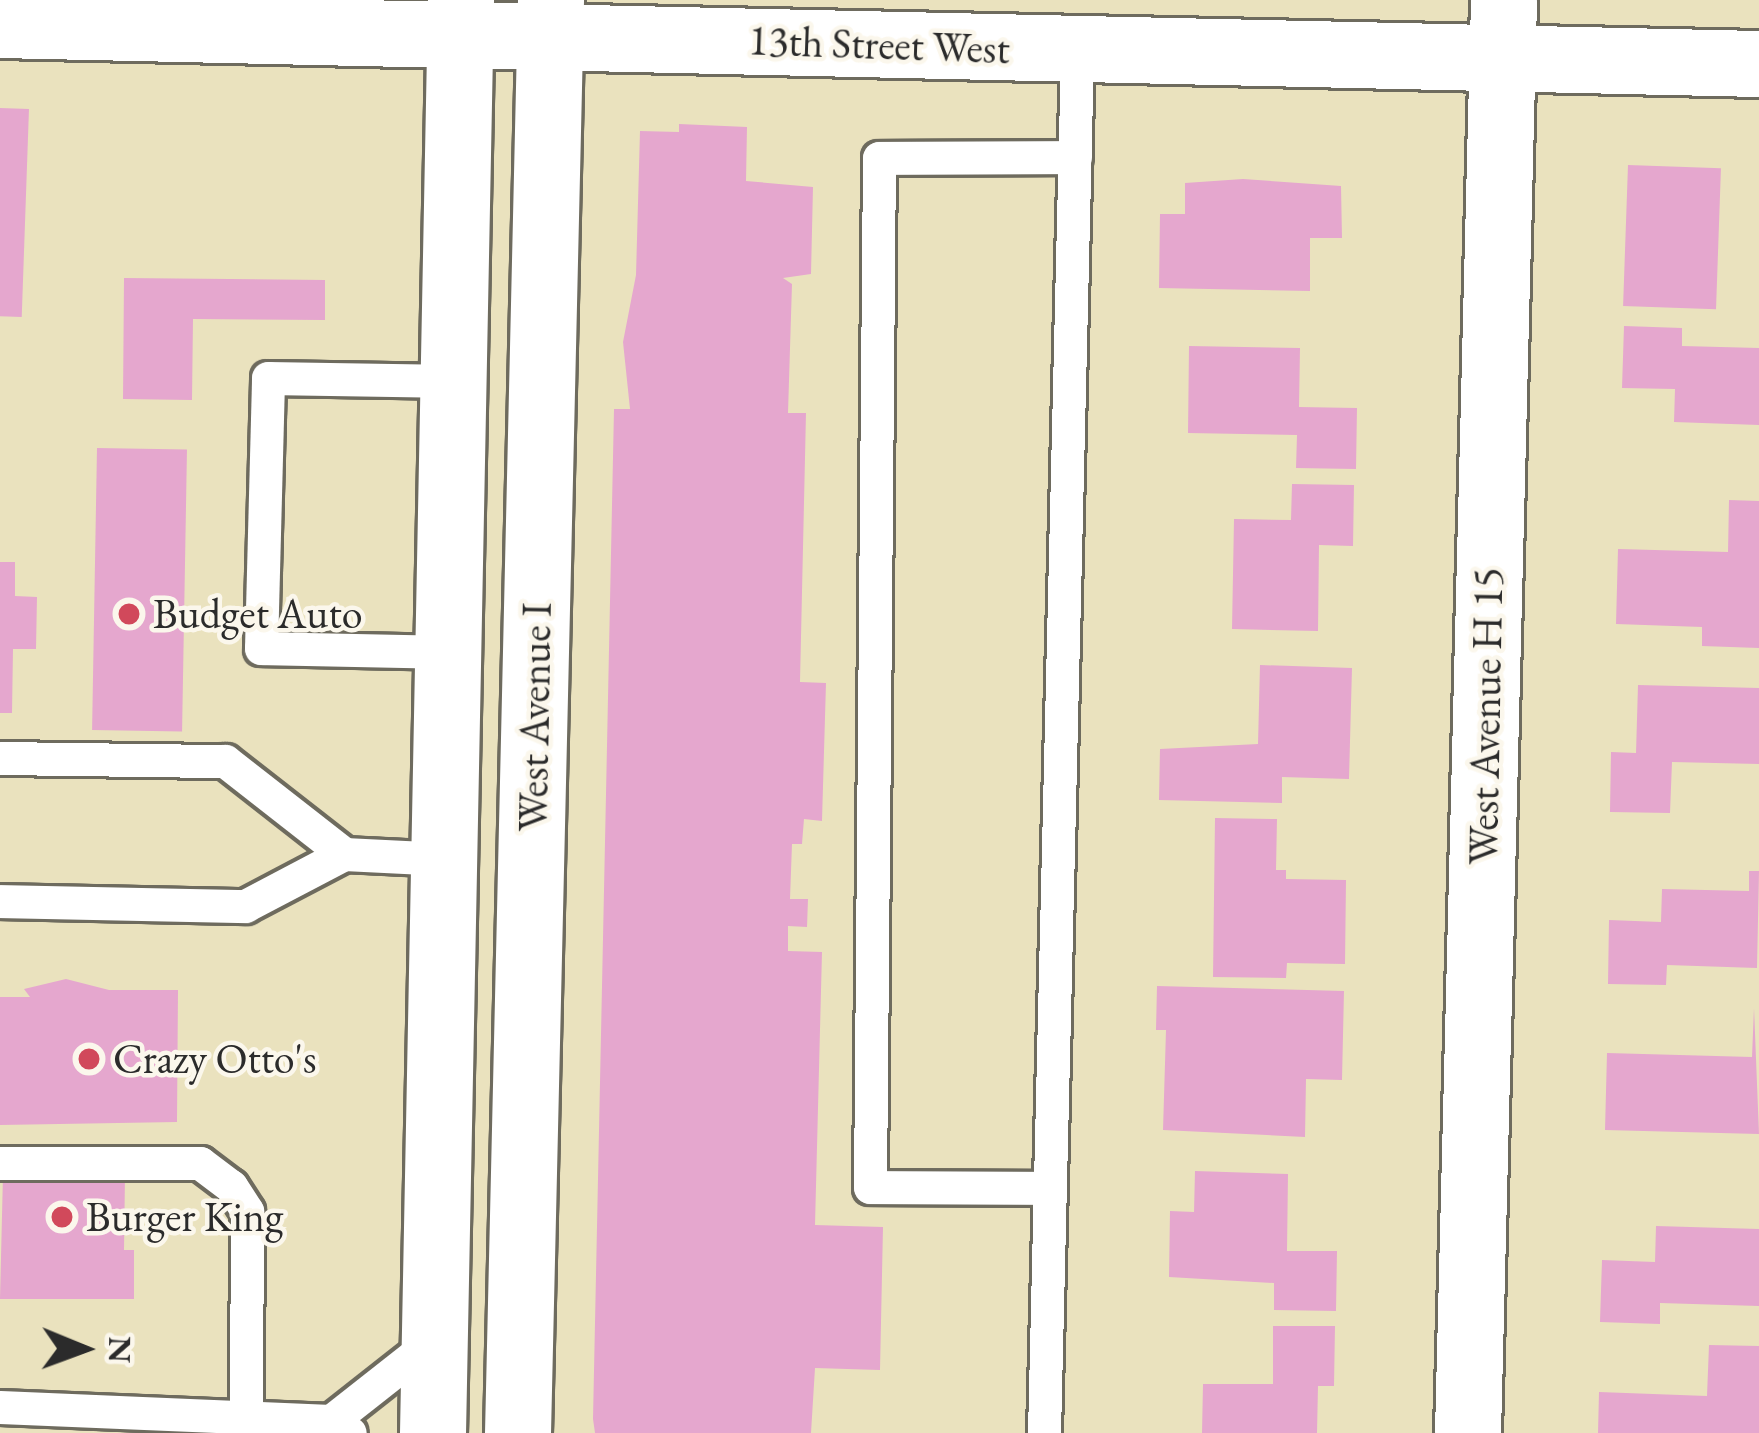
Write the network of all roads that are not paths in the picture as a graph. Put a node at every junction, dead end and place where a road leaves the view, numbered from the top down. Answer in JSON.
{"nodes":[{"id":1,"x":461,"y":15,"type":"edge"},
{"id":2,"x":550,"y":17,"type":"edge"},
{"id":3,"x":684,"y":20,"type":"edge"},
{"id":4,"x":0,"y":25,"type":"edge"},
{"id":5,"x":1504,"y":30,"type":"edge"},
{"id":6,"x":1077,"y":51,"type":"junction"},
{"id":7,"x":1759,"y":64,"type":"edge"},
{"id":8,"x":1075,"y":157,"type":"junction"},
{"id":9,"x":454,"y":381,"type":"junction"},
{"id":10,"x":448,"y":652,"type":"junction"},
{"id":11,"x":0,"y":758,"type":"edge"},
{"id":12,"x":344,"y":854,"type":"junction"},
{"id":13,"x":446,"y":860,"type":"junction"},
{"id":14,"x":0,"y":901,"type":"edge"},
{"id":15,"x":0,"y":1163,"type":"edge"},
{"id":16,"x":1050,"y":1188,"type":"junction"},
{"id":17,"x":521,"y":1302,"type":"junction"},
{"id":18,"x":435,"y":1339,"type":"junction"},
{"id":19,"x":0,"y":1407,"type":"edge"},
{"id":20,"x":247,"y":1425,"type":"edge"},
{"id":21,"x":341,"y":1427,"type":"edge"},
{"id":22,"x":433,"y":1433,"type":"edge"},
{"id":23,"x":518,"y":1433,"type":"edge"},
{"id":24,"x":1044,"y":1433,"type":"edge"},
{"id":25,"x":1468,"y":1433,"type":"edge"}],
"edges":[{"from":1,"to":2,"type":"main road","name":"13th Street West"},
{"from":1,"to":4,"type":"main road","name":"13th Street West"},
{"from":1,"to":9,"type":"main road","name":"West Avenue I"},
{"from":2,"to":3,"type":"main road","name":"13th Street West"},
{"from":2,"to":17,"type":"main road","name":"West Avenue I"},
{"from":3,"to":6,"type":"main road","name":"13th Street West"},
{"from":5,"to":6,"type":"main road","name":"13th Street West"},
{"from":5,"to":7,"type":"main road","name":"13th Street West"},
{"from":5,"to":25,"type":"main road","name":"West Avenue H 15"},
{"from":6,"to":8,"type":"lane"},
{"from":8,"to":16,"type":"lane"},
{"from":8,"to":16,"type":"lane"},
{"from":9,"to":10,"type":"main road","name":"West Avenue I"},
{"from":9,"to":10,"type":"lane"},
{"from":10,"to":13,"type":"main road","name":"West Avenue I"},
{"from":11,"to":12,"type":"lane"},
{"from":12,"to":13,"type":"lane"},
{"from":12,"to":14,"type":"lane"},
{"from":13,"to":17,"type":"main road"},
{"from":13,"to":18,"type":"main road","name":"West Avenue I"},
{"from":15,"to":20,"type":"lane"},
{"from":16,"to":24,"type":"lane"},
{"from":17,"to":23,"type":"main road","name":"West Avenue I"},
{"from":18,"to":21,"type":"lane"},
{"from":18,"to":22,"type":"main road","name":"West Avenue I"},
{"from":19,"to":20,"type":"lane"},
{"from":20,"to":21,"type":"lane"}]}
